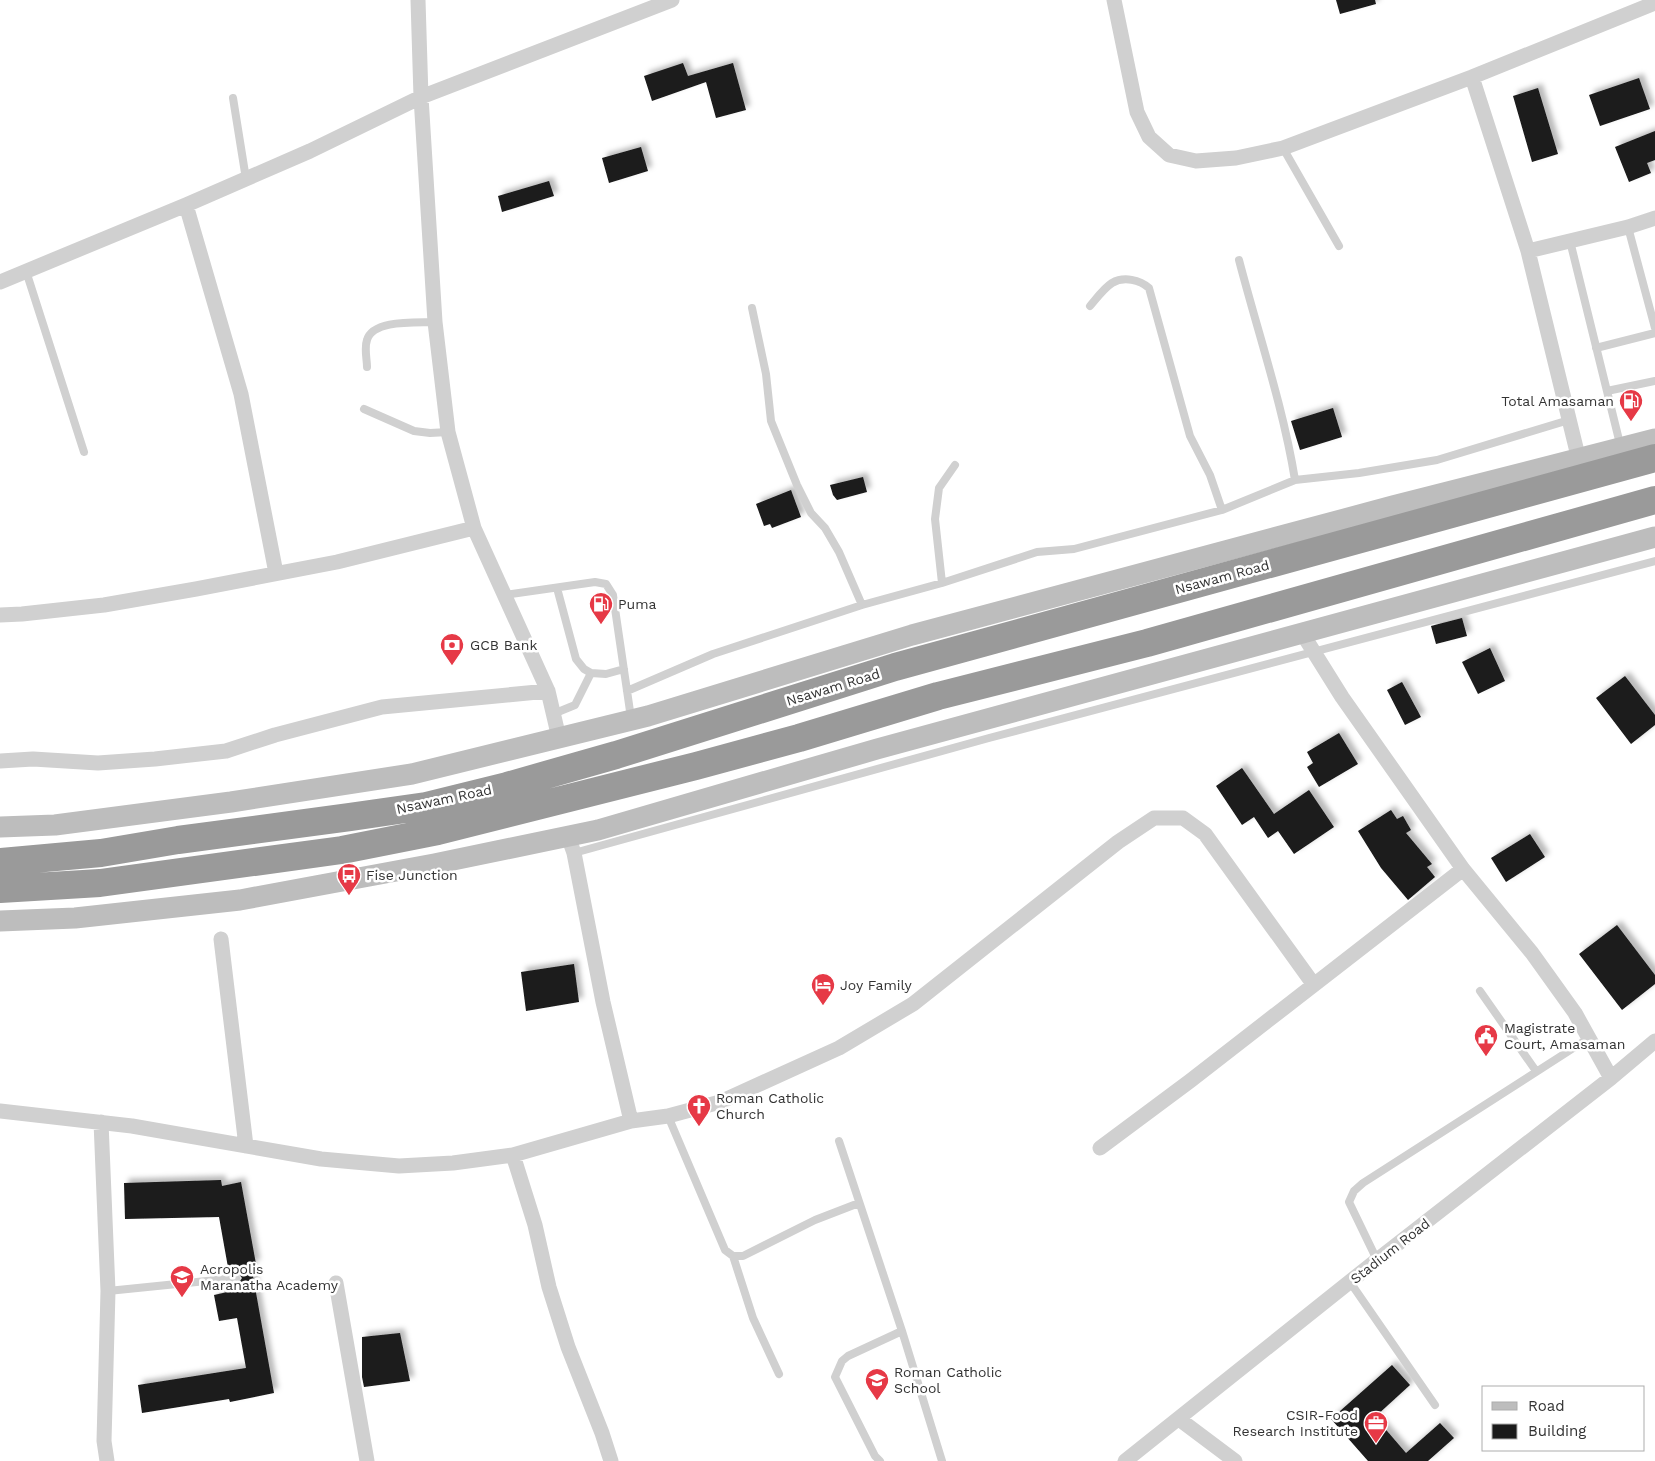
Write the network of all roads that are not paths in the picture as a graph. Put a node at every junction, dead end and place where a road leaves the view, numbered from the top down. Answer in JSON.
{"nodes":[{"id":1,"x":418,"y":0,"type":"edge"},
{"id":2,"x":672,"y":0,"type":"edge"},
{"id":3,"x":1114,"y":0,"type":"edge"},
{"id":4,"x":1655,"y":3,"type":"edge"},
{"id":5,"x":638,"y":6,"type":"edge"},
{"id":6,"x":1472,"y":77,"type":"junction"},
{"id":7,"x":421,"y":97,"type":"junction"},
{"id":8,"x":233,"y":98,"type":"dead end"},
{"id":9,"x":1283,"y":148,"type":"junction"},
{"id":10,"x":246,"y":179,"type":"junction"},
{"id":11,"x":186,"y":205,"type":"junction"},
{"id":12,"x":1655,"y":218,"type":"edge"},
{"id":13,"x":1628,"y":227,"type":"junction"},
{"id":14,"x":1570,"y":241,"type":"junction"},
{"id":15,"x":1339,"y":246,"type":"dead end"},
{"id":16,"x":1528,"y":251,"type":"junction"},
{"id":17,"x":1239,"y":260,"type":"dead end"},
{"id":18,"x":26,"y":271,"type":"junction"},
{"id":19,"x":0,"y":282,"type":"edge"},
{"id":20,"x":1090,"y":306,"type":"dead end"},
{"id":21,"x":752,"y":308,"type":"dead end"},
{"id":22,"x":435,"y":322,"type":"junction"},
{"id":23,"x":1655,"y":328,"type":"edge"},
{"id":24,"x":1655,"y":333,"type":"edge"},
{"id":25,"x":1596,"y":348,"type":"junction"},
{"id":26,"x":367,"y":367,"type":"dead end"},
{"id":27,"x":1655,"y":381,"type":"edge"},
{"id":28,"x":1607,"y":391,"type":"junction"},
{"id":29,"x":364,"y":409,"type":"dead end"},
{"id":30,"x":1569,"y":420,"type":"junction"},
{"id":31,"x":448,"y":432,"type":"junction"},
{"id":32,"x":1655,"y":439,"type":"edge"},
{"id":33,"x":1621,"y":448,"type":"junction"},
{"id":34,"x":84,"y":452,"type":"dead end"},
{"id":35,"x":1655,"y":458,"type":"edge"},
{"id":36,"x":1579,"y":460,"type":"junction"},
{"id":37,"x":955,"y":465,"type":"dead end"},
{"id":38,"x":1295,"y":480,"type":"junction"},
{"id":39,"x":1655,"y":500,"type":"edge"},
{"id":40,"x":1222,"y":510,"type":"junction"},
{"id":41,"x":474,"y":528,"type":"junction"},
{"id":42,"x":1655,"y":537,"type":"edge"},
{"id":43,"x":1655,"y":561,"type":"edge"},
{"id":44,"x":276,"y":573,"type":"junction"},
{"id":45,"x":942,"y":583,"type":"junction"},
{"id":46,"x":557,"y":588,"type":"junction"},
{"id":47,"x":505,"y":595,"type":"junction"},
{"id":48,"x":862,"y":605,"type":"junction"},
{"id":49,"x":0,"y":615,"type":"edge"},
{"id":50,"x":1302,"y":633,"type":"junction"},
{"id":51,"x":1314,"y":652,"type":"junction"},
{"id":52,"x":624,"y":670,"type":"junction"},
{"id":53,"x":591,"y":673,"type":"junction"},
{"id":54,"x":548,"y":691,"type":"junction"},
{"id":55,"x":627,"y":691,"type":"junction"},
{"id":56,"x":553,"y":714,"type":"junction"},
{"id":57,"x":631,"y":720,"type":"junction"},
{"id":58,"x":559,"y":738,"type":"junction"},
{"id":59,"x":0,"y":761,"type":"edge"},
{"id":60,"x":0,"y":827,"type":"edge"},
{"id":61,"x":571,"y":845,"type":"junction"},
{"id":62,"x":0,"y":862,"type":"edge"},
{"id":63,"x":1463,"y":869,"type":"junction"},
{"id":64,"x":0,"y":889,"type":"edge"},
{"id":65,"x":0,"y":922,"type":"edge"},
{"id":66,"x":221,"y":939,"type":"dead end"},
{"id":67,"x":1314,"y":985,"type":"junction"},
{"id":68,"x":1480,"y":991,"type":"dead end"},
{"id":69,"x":1589,"y":1038,"type":"junction"},
{"id":70,"x":1655,"y":1041,"type":"edge"},
{"id":71,"x":1536,"y":1071,"type":"junction"},
{"id":72,"x":1611,"y":1078,"type":"junction"},
{"id":73,"x":0,"y":1111,"type":"edge"},
{"id":74,"x":668,"y":1116,"type":"junction"},
{"id":75,"x":631,"y":1121,"type":"junction"},
{"id":76,"x":102,"y":1122,"type":"junction"},
{"id":77,"x":839,"y":1141,"type":"dead end"},
{"id":78,"x":246,"y":1146,"type":"junction"},
{"id":79,"x":1100,"y":1148,"type":"dead end"},
{"id":80,"x":512,"y":1155,"type":"junction"},
{"id":81,"x":859,"y":1203,"type":"junction"},
{"id":82,"x":733,"y":1256,"type":"junction"},
{"id":83,"x":1377,"y":1260,"type":"junction"},
{"id":84,"x":236,"y":1278,"type":"dead end"},
{"id":85,"x":1350,"y":1282,"type":"junction"},
{"id":86,"x":336,"y":1283,"type":"dead end"},
{"id":87,"x":108,"y":1291,"type":"junction"},
{"id":88,"x":902,"y":1331,"type":"junction"},
{"id":89,"x":779,"y":1374,"type":"dead end"},
{"id":90,"x":1435,"y":1405,"type":"dead end"},
{"id":91,"x":1178,"y":1419,"type":"junction"},
{"id":92,"x":940,"y":1460,"type":"edge"},
{"id":93,"x":107,"y":1461,"type":"edge"},
{"id":94,"x":367,"y":1461,"type":"edge"},
{"id":95,"x":611,"y":1461,"type":"edge"},
{"id":96,"x":880,"y":1461,"type":"edge"},
{"id":97,"x":1125,"y":1461,"type":"edge"},
{"id":98,"x":1235,"y":1461,"type":"edge"}],
"edges":[{"from":1,"to":7,"type":"street"},
{"from":2,"to":5,"type":"street"},
{"from":3,"to":9,"type":"street"},
{"from":4,"to":6,"type":"street"},
{"from":5,"to":7,"type":"street"},
{"from":6,"to":9,"type":"street"},
{"from":6,"to":16,"type":"street"},
{"from":7,"to":10,"type":"street"},
{"from":7,"to":22,"type":"street"},
{"from":8,"to":10,"type":"lane"},
{"from":9,"to":15,"type":"lane"},
{"from":10,"to":11,"type":"street"},
{"from":11,"to":18,"type":"street"},
{"from":11,"to":44,"type":"street"},
{"from":12,"to":13,"type":"street"},
{"from":13,"to":14,"type":"street"},
{"from":13,"to":23,"type":"lane"},
{"from":14,"to":16,"type":"street"},
{"from":14,"to":25,"type":"lane"},
{"from":16,"to":30,"type":"street"},
{"from":17,"to":38,"type":"lane"},
{"from":18,"to":19,"type":"street"},
{"from":18,"to":34,"type":"lane"},
{"from":20,"to":40,"type":"lane"},
{"from":21,"to":48,"type":"lane"},
{"from":22,"to":26,"type":"lane"},
{"from":22,"to":31,"type":"street"},
{"from":24,"to":25,"type":"lane"},
{"from":25,"to":28,"type":"lane"},
{"from":27,"to":28,"type":"lane"},
{"from":28,"to":33,"type":"lane"},
{"from":29,"to":31,"type":"lane"},
{"from":30,"to":36,"type":"street"},
{"from":30,"to":38,"type":"lane"},
{"from":31,"to":41,"type":"street"},
{"from":32,"to":33,"type":"main road"},
{"from":33,"to":36,"type":"main road"},
{"from":35,"to":62,"type":"highway","name":"Nsawam Road"},
{"from":36,"to":57,"type":"main road"},
{"from":37,"to":45,"type":"lane"},
{"from":38,"to":40,"type":"lane"},
{"from":39,"to":64,"type":"highway","name":"Nsawam Road"},
{"from":40,"to":45,"type":"lane"},
{"from":41,"to":44,"type":"street"},
{"from":41,"to":47,"type":"street"},
{"from":42,"to":50,"type":"main road"},
{"from":43,"to":51,"type":"lane"},
{"from":44,"to":49,"type":"street"},
{"from":45,"to":48,"type":"lane"},
{"from":46,"to":47,"type":"lane"},
{"from":46,"to":52,"type":"lane"},
{"from":46,"to":53,"type":"lane"},
{"from":47,"to":54,"type":"street"},
{"from":48,"to":55,"type":"lane"},
{"from":50,"to":51,"type":"street"},
{"from":50,"to":61,"type":"main road"},
{"from":51,"to":61,"type":"lane"},
{"from":51,"to":63,"type":"street"},
{"from":52,"to":53,"type":"lane"},
{"from":52,"to":55,"type":"lane"},
{"from":53,"to":56,"type":"lane"},
{"from":54,"to":56,"type":"street"},
{"from":54,"to":59,"type":"street"},
{"from":55,"to":57,"type":"lane"},
{"from":56,"to":58,"type":"street"},
{"from":57,"to":58,"type":"main road"},
{"from":58,"to":60,"type":"main road"},
{"from":61,"to":65,"type":"main road"},
{"from":61,"to":75,"type":"street"},
{"from":63,"to":67,"type":"street"},
{"from":63,"to":69,"type":"street"},
{"from":66,"to":78,"type":"street"},
{"from":67,"to":74,"type":"street"},
{"from":67,"to":79,"type":"street"},
{"from":68,"to":71,"type":"lane"},
{"from":69,"to":71,"type":"lane"},
{"from":69,"to":72,"type":"street"},
{"from":70,"to":72,"type":"street","name":"Stadium Road"},
{"from":71,"to":83,"type":"lane"},
{"from":72,"to":83,"type":"street","name":"Stadium Road"},
{"from":73,"to":76,"type":"street"},
{"from":74,"to":75,"type":"street"},
{"from":74,"to":82,"type":"lane"},
{"from":75,"to":80,"type":"street"},
{"from":76,"to":78,"type":"street"},
{"from":76,"to":87,"type":"street"},
{"from":77,"to":81,"type":"lane"},
{"from":78,"to":80,"type":"street"},
{"from":80,"to":95,"type":"street"},
{"from":81,"to":82,"type":"lane"},
{"from":81,"to":88,"type":"lane"},
{"from":82,"to":89,"type":"lane"},
{"from":83,"to":85,"type":"street","name":"Stadium Road"},
{"from":84,"to":87,"type":"lane"},
{"from":85,"to":90,"type":"lane"},
{"from":85,"to":91,"type":"street","name":"Stadium Road"},
{"from":86,"to":94,"type":"street"},
{"from":87,"to":93,"type":"street"},
{"from":88,"to":92,"type":"lane"},
{"from":88,"to":96,"type":"lane"},
{"from":91,"to":97,"type":"street","name":"Stadium Road"},
{"from":91,"to":98,"type":"street"}]}
